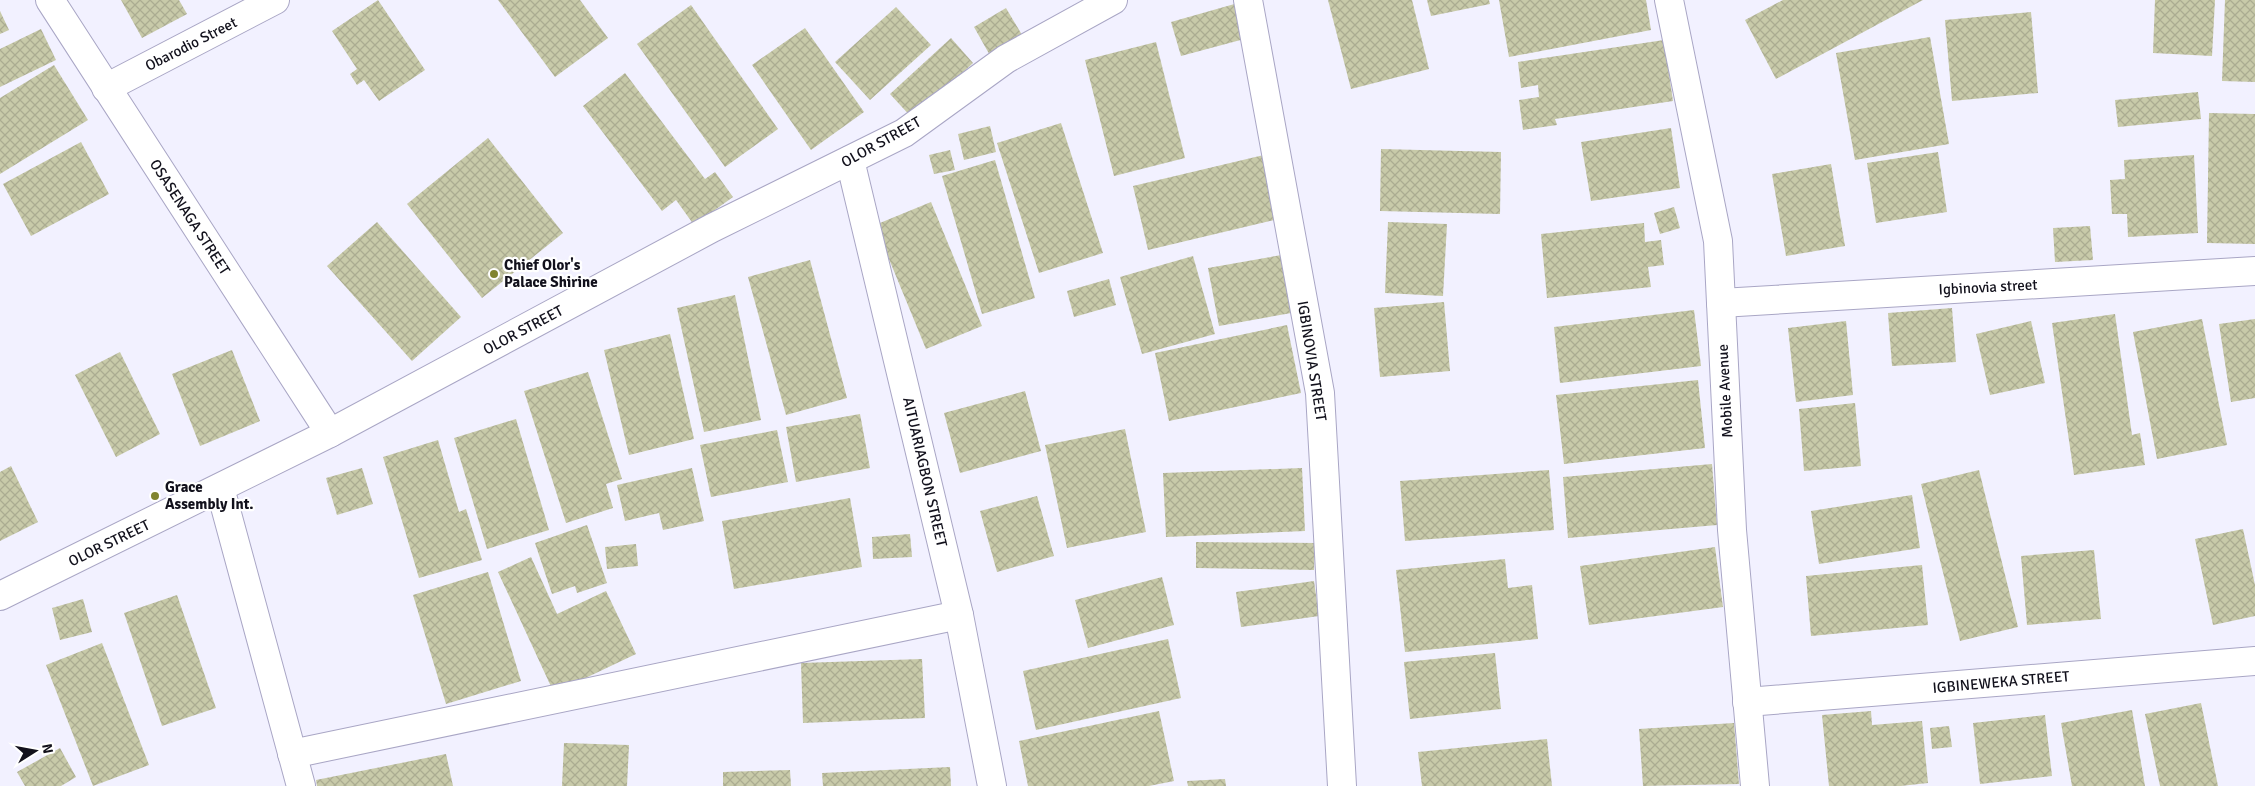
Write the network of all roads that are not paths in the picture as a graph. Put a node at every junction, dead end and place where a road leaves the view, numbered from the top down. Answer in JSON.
{"nodes":[{"id":1,"x":50,"y":0,"type":"edge"},
{"id":2,"x":275,"y":0,"type":"edge"},
{"id":3,"x":1113,"y":0,"type":"edge"},
{"id":4,"x":1248,"y":0,"type":"edge"},
{"id":5,"x":1669,"y":0,"type":"edge"},
{"id":6,"x":106,"y":88,"type":"junction"},
{"id":7,"x":850,"y":160,"type":"junction"},
{"id":8,"x":2255,"y":271,"type":"edge"},
{"id":9,"x":1721,"y":303,"type":"junction"},
{"id":10,"x":330,"y":433,"type":"junction"},
{"id":11,"x":220,"y":488,"type":"junction"},
{"id":12,"x":0,"y":596,"type":"edge"},
{"id":13,"x":959,"y":615,"type":"junction"},
{"id":14,"x":2255,"y":661,"type":"edge"},
{"id":15,"x":1747,"y":702,"type":"junction"},
{"id":16,"x":292,"y":754,"type":"junction"},
{"id":17,"x":301,"y":786,"type":"edge"},
{"id":18,"x":992,"y":786,"type":"edge"},
{"id":19,"x":1342,"y":786,"type":"edge"},
{"id":20,"x":1755,"y":786,"type":"edge"}],
"edges":[{"from":1,"to":6,"type":"street","name":"OSASENAGA STREET"},
{"from":2,"to":6,"type":"street","name":"Obarodio Street"},
{"from":3,"to":7,"type":"street","name":"OLOR STREET"},
{"from":4,"to":19,"type":"street","name":"IGBINOVIA STREET"},
{"from":5,"to":9,"type":"street","name":"Mobile Avenue"},
{"from":6,"to":10,"type":"street","name":"OSASENAGA STREET"},
{"from":7,"to":10,"type":"street","name":"OLOR STREET"},
{"from":7,"to":13,"type":"street","name":"AITUARIAGBON STREET"},
{"from":8,"to":9,"type":"street","name":"Igbinovia street"},
{"from":9,"to":15,"type":"street","name":"Mobile Avenue"},
{"from":10,"to":11,"type":"street","name":"OLOR STREET"},
{"from":11,"to":12,"type":"street","name":"OLOR STREET"},
{"from":11,"to":16,"type":"street"},
{"from":13,"to":16,"type":"street"},
{"from":13,"to":18,"type":"street","name":"AITUARIAGBON STREET"},
{"from":14,"to":15,"type":"street","name":"IGBINEWEKA STREET"},
{"from":15,"to":20,"type":"street","name":"Mobile Avenue"},
{"from":16,"to":17,"type":"street"}]}
